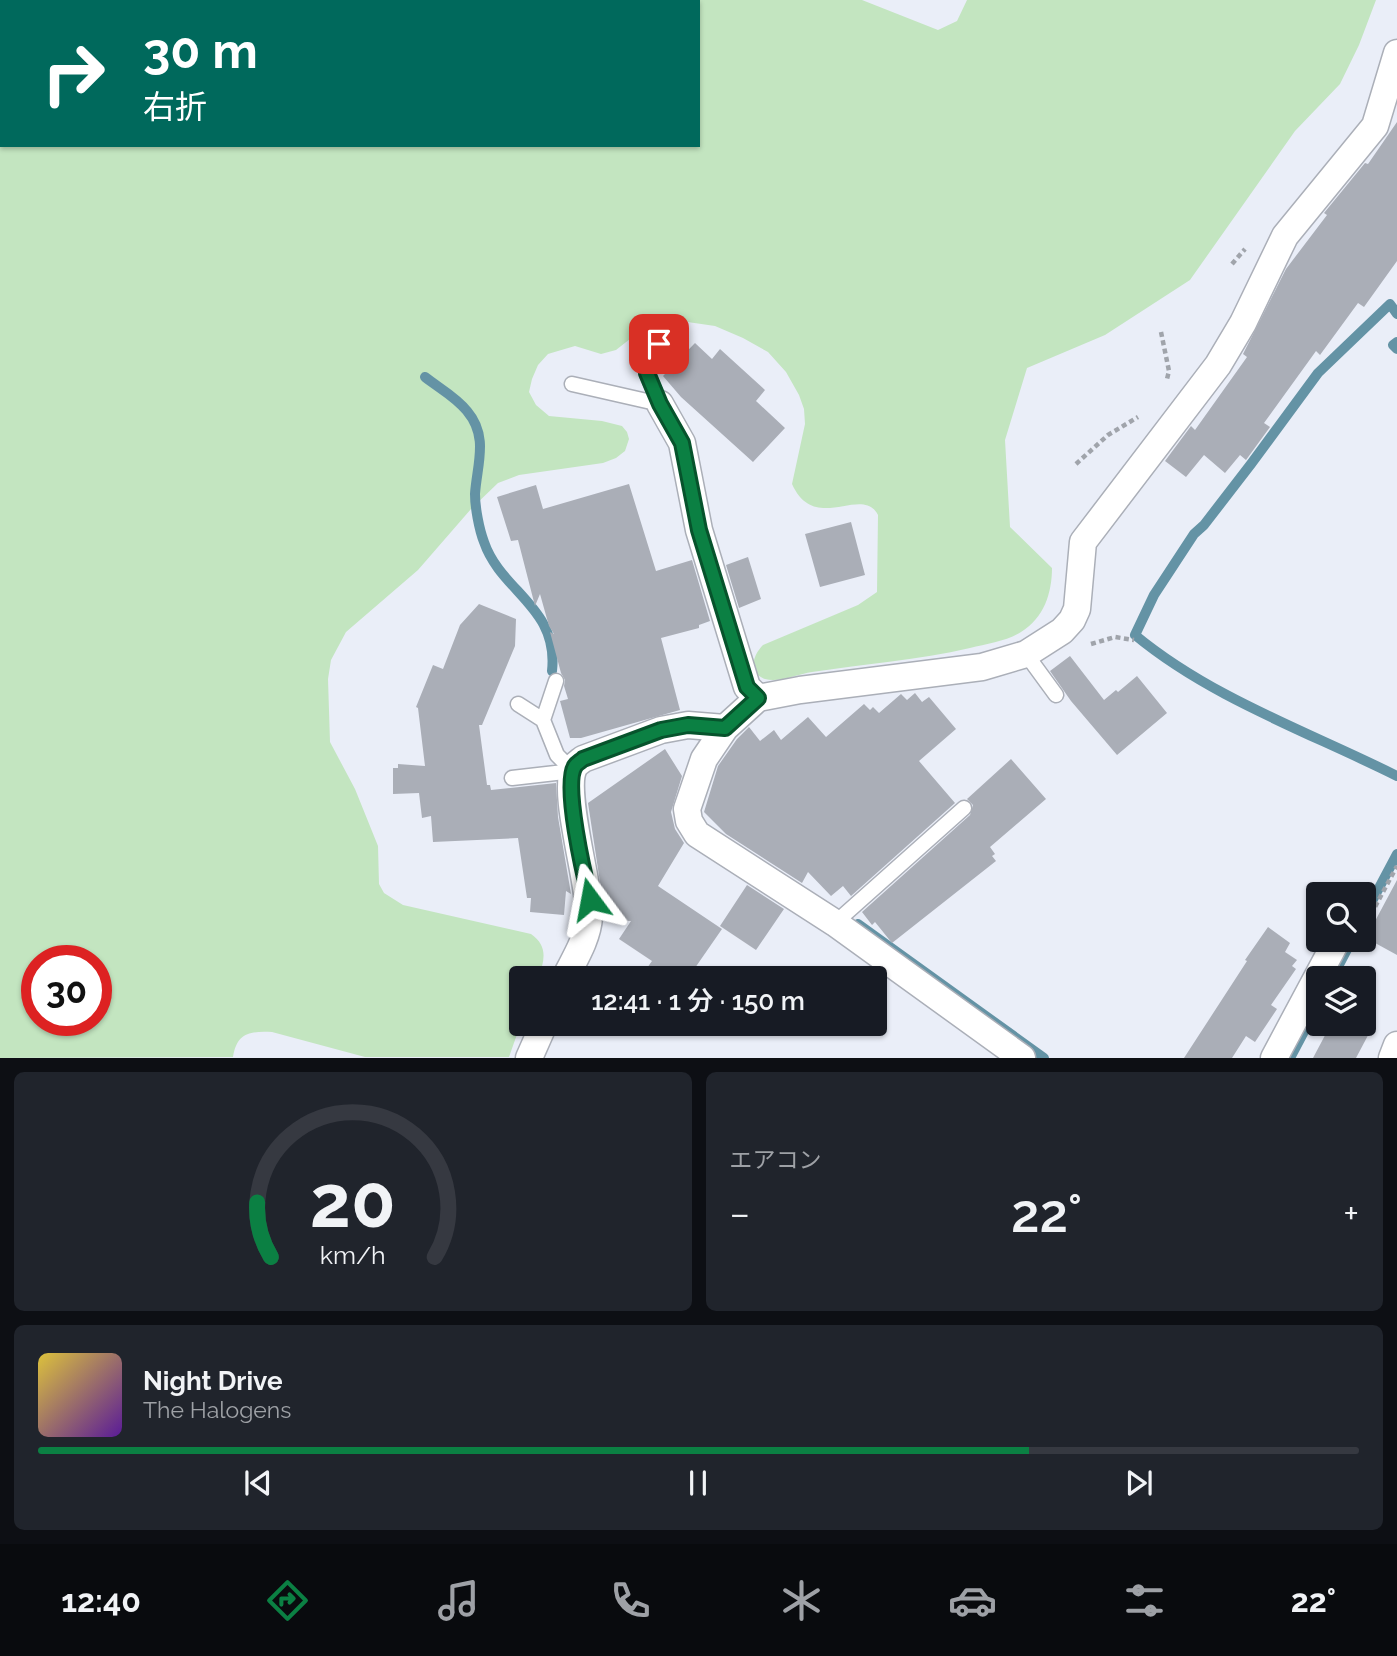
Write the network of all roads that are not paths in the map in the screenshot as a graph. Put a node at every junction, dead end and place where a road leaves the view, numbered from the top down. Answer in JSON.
{"nodes":[{"id":1,"x":1397,"y":54,"type":"edge"},
{"id":2,"x":659,"y":344,"type":"dead end"},
{"id":3,"x":572,"y":384,"type":"dead end"},
{"id":4,"x":660,"y":404,"type":"junction"},
{"id":5,"x":1026,"y":653,"type":"junction"},
{"id":6,"x":556,"y":681,"type":"dead end"},
{"id":7,"x":1056,"y":695,"type":"dead end"},
{"id":8,"x":758,"y":698,"type":"junction"},
{"id":9,"x":518,"y":704,"type":"dead end"},
{"id":10,"x":543,"y":720,"type":"junction"},
{"id":11,"x":725,"y":728,"type":"junction"},
{"id":12,"x":573,"y":771,"type":"junction"},
{"id":13,"x":512,"y":778,"type":"dead end"},
{"id":14,"x":964,"y":808,"type":"dead end"},
{"id":15,"x":835,"y":923,"type":"junction"},
{"id":16,"x":1330,"y":952,"type":"edge"},
{"id":17,"x":570,"y":966,"type":"edge"},
{"id":18,"x":538,"y":1036,"type":"edge"},
{"id":19,"x":1397,"y":1045,"type":"edge"},
{"id":20,"x":528,"y":1058,"type":"edge"},
{"id":21,"x":1022,"y":1058,"type":"edge"},
{"id":22,"x":1274,"y":1058,"type":"edge"},
{"id":23,"x":1392,"y":1058,"type":"edge"}],
"edges":[{"from":1,"to":5,"type":"street"},
{"from":2,"to":4,"type":"lane"},
{"from":3,"to":4,"type":"lane"},
{"from":4,"to":8,"type":"street"},
{"from":5,"to":7,"type":"lane"},
{"from":5,"to":8,"type":"street"},
{"from":6,"to":10,"type":"lane"},
{"from":8,"to":11,"type":"street"},
{"from":9,"to":10,"type":"lane"},
{"from":10,"to":12,"type":"lane"},
{"from":11,"to":12,"type":"street"},
{"from":11,"to":15,"type":"street"},
{"from":12,"to":13,"type":"lane"},
{"from":12,"to":17,"type":"street"},
{"from":14,"to":15,"type":"lane"},
{"from":15,"to":21,"type":"street"},
{"from":16,"to":22,"type":"street"},
{"from":18,"to":20,"type":"street"},
{"from":19,"to":23,"type":"street"}]}
